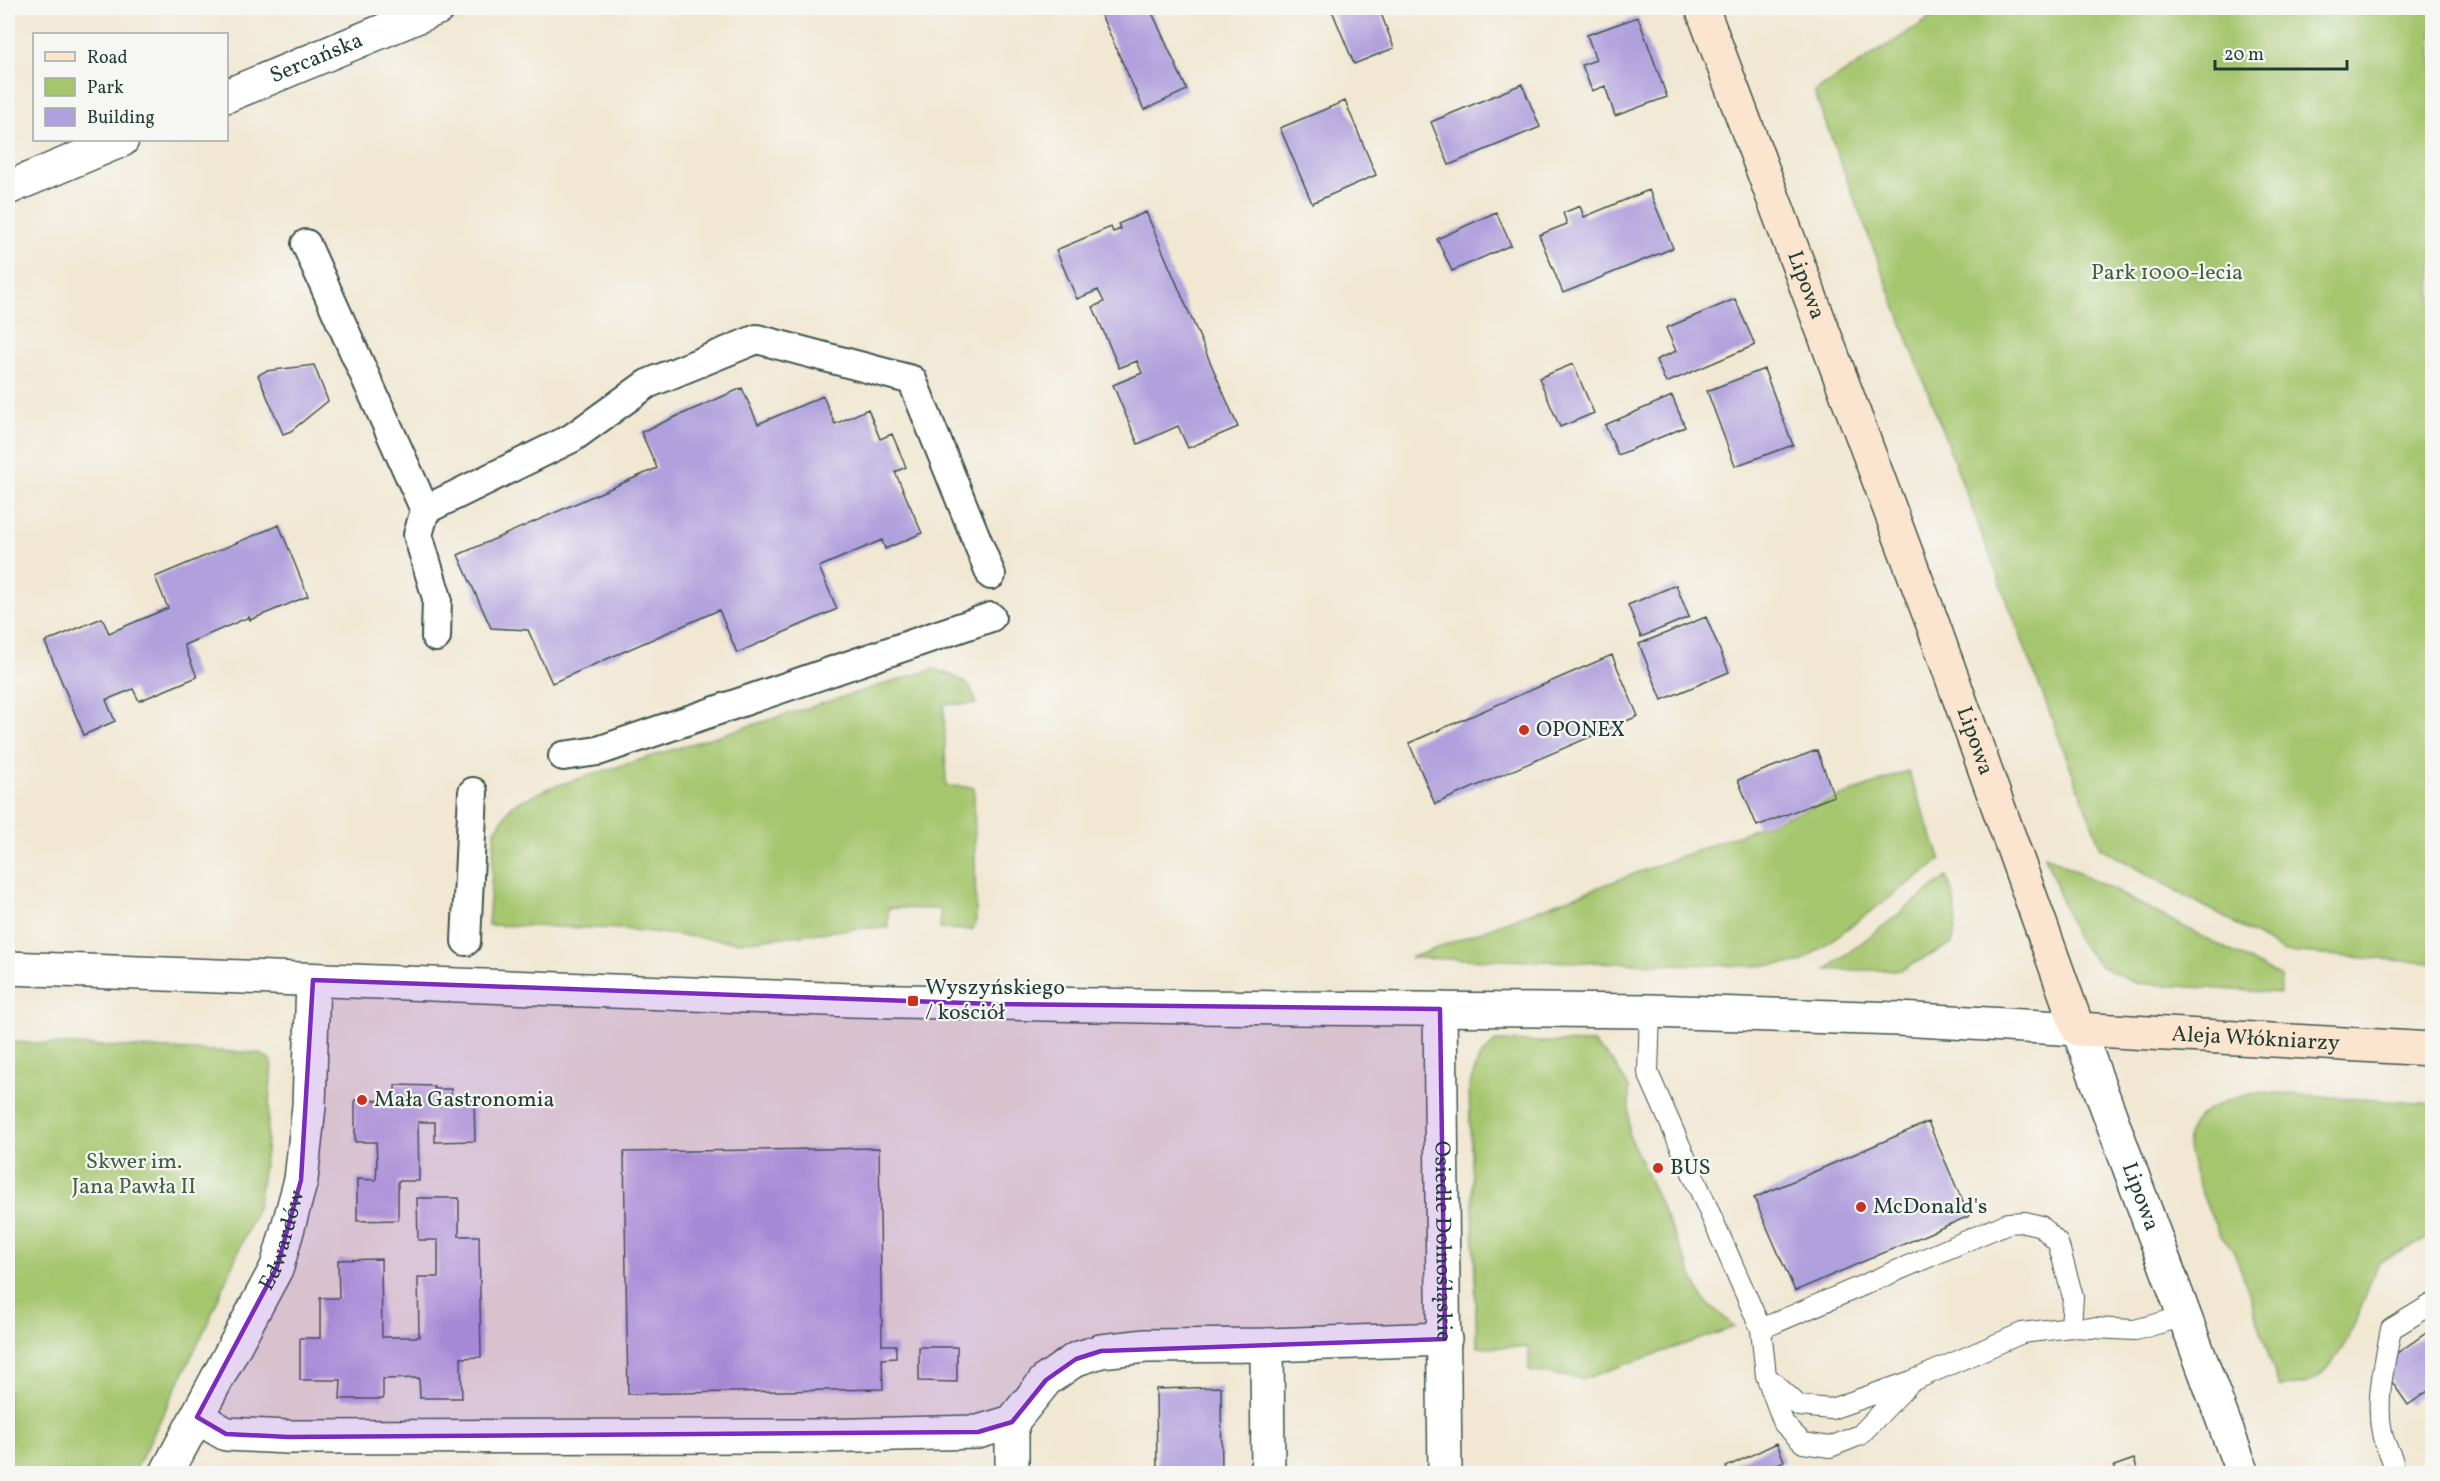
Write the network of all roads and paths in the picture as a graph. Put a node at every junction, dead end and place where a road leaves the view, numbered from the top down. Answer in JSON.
{"nodes":[{"id":1,"x":438,"y":8,"type":"edge"},
{"id":2,"x":1702,"y":8,"type":"edge"},
{"id":3,"x":228,"y":95,"type":"edge"},
{"id":4,"x":120,"y":141,"type":"edge"},
{"id":5,"x":8,"y":188,"type":"edge"},
{"id":6,"x":306,"y":244,"type":"dead end"},
{"id":7,"x":425,"y":510,"type":"junction"},
{"id":8,"x":990,"y":575,"type":"dead end"},
{"id":9,"x":990,"y":617,"type":"dead end"},
{"id":10,"x":436,"y":637,"type":"dead end"},
{"id":11,"x":563,"y":756,"type":"dead end"},
{"id":12,"x":472,"y":792,"type":"dead end"},
{"id":13,"x":466,"y":941,"type":"dead end"},
{"id":14,"x":8,"y":968,"type":"edge"},
{"id":15,"x":313,"y":980,"type":"junction"},
{"id":16,"x":1440,"y":1009,"type":"junction"},
{"id":17,"x":1650,"y":1011,"type":"junction"},
{"id":18,"x":2078,"y":1029,"type":"junction"},
{"id":19,"x":2433,"y":1049,"type":"edge"},
{"id":20,"x":2433,"y":1304,"type":"edge"},
{"id":21,"x":2185,"y":1316,"type":"junction"},
{"id":22,"x":2071,"y":1327,"type":"junction"},
{"id":23,"x":1761,"y":1329,"type":"junction"},
{"id":24,"x":1445,"y":1339,"type":"junction"},
{"id":25,"x":1267,"y":1345,"type":"junction"},
{"id":26,"x":1766,"y":1376,"type":"junction"},
{"id":27,"x":1912,"y":1381,"type":"junction"},
{"id":28,"x":197,"y":1417,"type":"junction"},
{"id":29,"x":1012,"y":1422,"type":"junction"},
{"id":30,"x":166,"y":1473,"type":"edge"},
{"id":31,"x":1012,"y":1473,"type":"edge"},
{"id":32,"x":1268,"y":1473,"type":"edge"},
{"id":33,"x":1446,"y":1473,"type":"edge"},
{"id":34,"x":2243,"y":1473,"type":"edge"},
{"id":35,"x":2394,"y":1473,"type":"edge"}],
"edges":[{"from":1,"to":3,"type":"street","name":"Sercańska"},
{"from":2,"to":18,"type":"main road","name":"Lipowa"},
{"from":4,"to":5,"type":"street"},
{"from":6,"to":7,"type":"street"},
{"from":7,"to":8,"type":"street"},
{"from":7,"to":10,"type":"street"},
{"from":9,"to":11,"type":"street"},
{"from":12,"to":13,"type":"street"},
{"from":14,"to":15,"type":"street"},
{"from":15,"to":16,"type":"street"},
{"from":15,"to":28,"type":"street","name":"Edwardów"},
{"from":16,"to":17,"type":"street"},
{"from":16,"to":24,"type":"street","name":"Osiedle Dolnośląskie"},
{"from":17,"to":18,"type":"street"},
{"from":17,"to":23,"type":"lane"},
{"from":18,"to":19,"type":"main road","name":"Aleja Włókniarzy"},
{"from":18,"to":21,"type":"street","name":"Lipowa"},
{"from":20,"to":35,"type":"lane"},
{"from":21,"to":22,"type":"lane"},
{"from":21,"to":34,"type":"street","name":"Lipowa"},
{"from":22,"to":23,"type":"lane"},
{"from":22,"to":27,"type":"lane"},
{"from":23,"to":26,"type":"lane"},
{"from":24,"to":25,"type":"street"},
{"from":24,"to":33,"type":"street","name":"Osiedle Dolnośląskie"},
{"from":25,"to":29,"type":"street"},
{"from":25,"to":32,"type":"street"},
{"from":26,"to":27,"type":"lane"},
{"from":26,"to":27,"type":"lane"},
{"from":28,"to":29,"type":"street"},
{"from":28,"to":30,"type":"street","name":"Edwardów"},
{"from":29,"to":31,"type":"street"}]}
